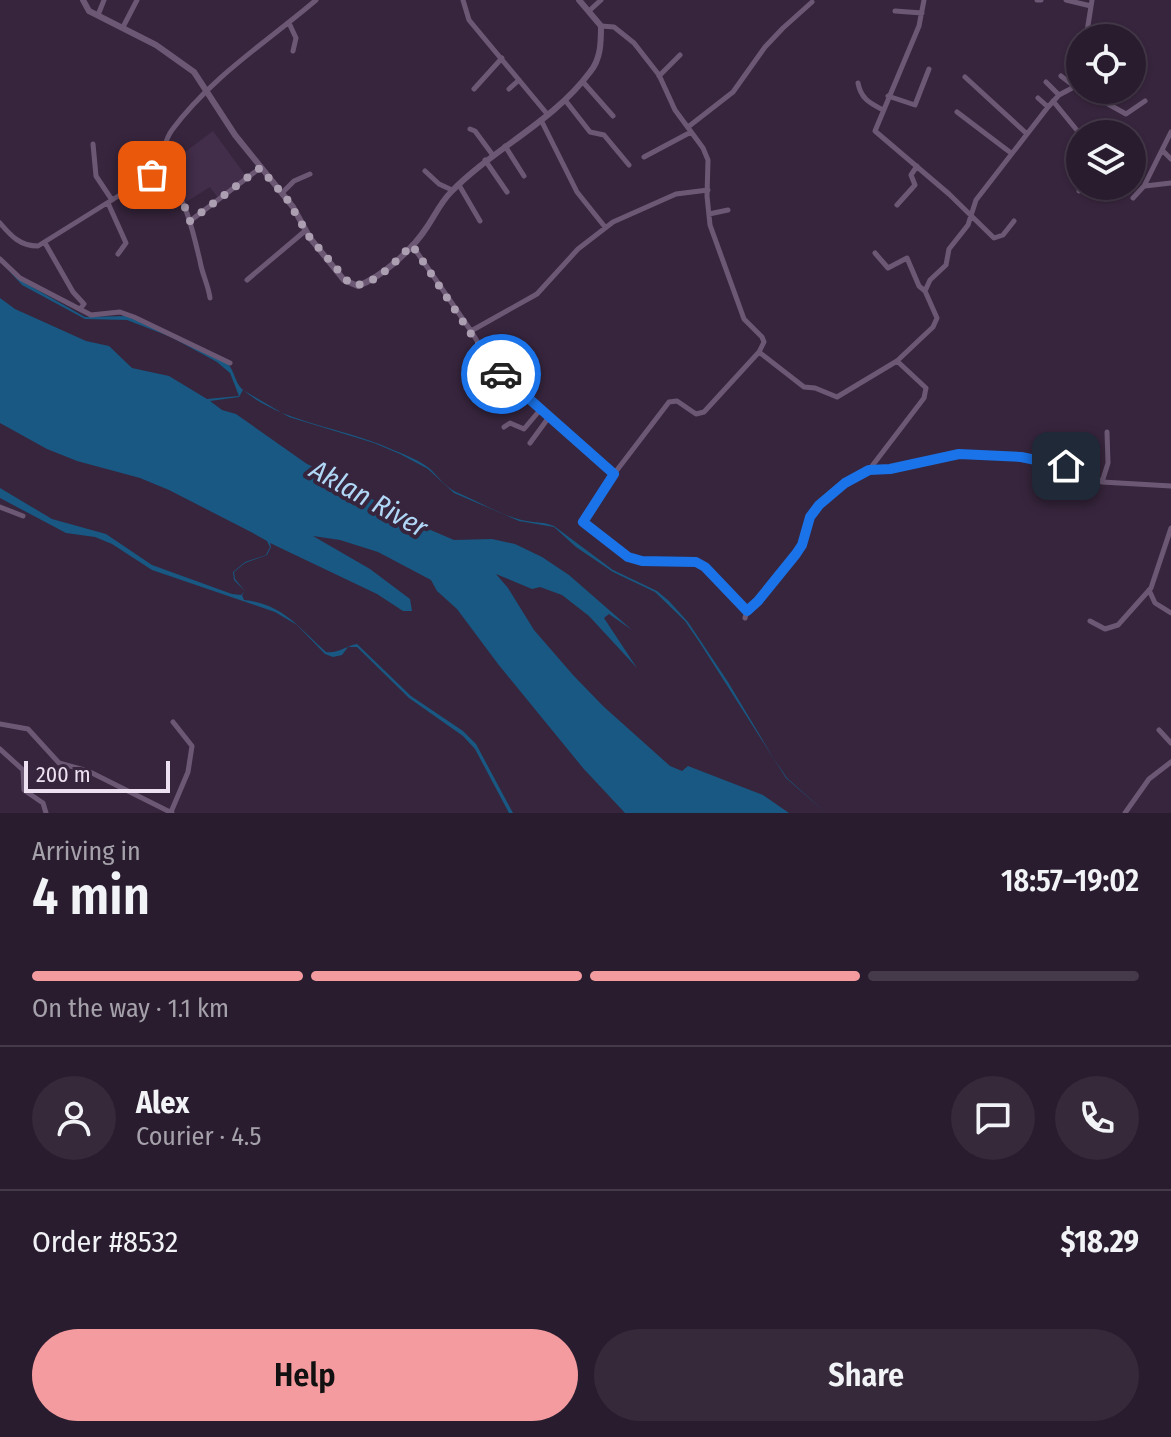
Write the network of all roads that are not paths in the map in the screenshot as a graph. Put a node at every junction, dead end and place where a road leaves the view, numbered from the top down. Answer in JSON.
{"nodes":[{"id":1,"x":83,"y":0,"type":"edge"},
{"id":2,"x":104,"y":0,"type":"edge"},
{"id":3,"x":137,"y":0,"type":"edge"},
{"id":4,"x":316,"y":0,"type":"edge"},
{"id":5,"x":463,"y":0,"type":"edge"},
{"id":6,"x":579,"y":0,"type":"edge"},
{"id":7,"x":601,"y":0,"type":"edge"},
{"id":8,"x":924,"y":0,"type":"edge"},
{"id":9,"x":1066,"y":0,"type":"edge"},
{"id":10,"x":812,"y":2,"type":"dead end"},
{"id":11,"x":1092,"y":3,"type":"edge"},
{"id":12,"x":589,"y":11,"type":"junction"},
{"id":13,"x":895,"y":11,"type":"dead end"},
{"id":14,"x":922,"y":13,"type":"junction"},
{"id":15,"x":98,"y":15,"type":"junction"},
{"id":16,"x":289,"y":23,"type":"junction"},
{"id":17,"x":1088,"y":24,"type":"edge"},
{"id":18,"x":601,"y":26,"type":"junction"},
{"id":19,"x":123,"y":27,"type":"junction"},
{"id":20,"x":293,"y":51,"type":"dead end"},
{"id":21,"x":680,"y":55,"type":"dead end"},
{"id":22,"x":502,"y":58,"type":"junction"},
{"id":23,"x":929,"y":69,"type":"dead end"},
{"id":24,"x":659,"y":76,"type":"junction"},
{"id":25,"x":1061,"y":76,"type":"dead end"},
{"id":26,"x":965,"y":77,"type":"dead end"},
{"id":27,"x":519,"y":80,"type":"junction"},
{"id":28,"x":1066,"y":80,"type":"edge"},
{"id":29,"x":583,"y":82,"type":"junction"},
{"id":30,"x":1046,"y":82,"type":"dead end"},
{"id":31,"x":858,"y":83,"type":"dead end"},
{"id":32,"x":474,"y":89,"type":"dead end"},
{"id":33,"x":509,"y":89,"type":"dead end"},
{"id":34,"x":1066,"y":92,"type":"edge"},
{"id":35,"x":206,"y":93,"type":"junction"},
{"id":36,"x":1059,"y":95,"type":"junction"},
{"id":37,"x":888,"y":96,"type":"junction"},
{"id":38,"x":1038,"y":98,"type":"dead end"},
{"id":39,"x":565,"y":100,"type":"junction"},
{"id":40,"x":1050,"y":104,"type":"junction"},
{"id":41,"x":1108,"y":104,"type":"edge"},
{"id":42,"x":1141,"y":104,"type":"edge"},
{"id":43,"x":883,"y":110,"type":"junction"},
{"id":44,"x":957,"y":112,"type":"dead end"},
{"id":45,"x":548,"y":115,"type":"junction"},
{"id":46,"x":613,"y":116,"type":"dead end"},
{"id":47,"x":541,"y":120,"type":"junction"},
{"id":48,"x":1066,"y":120,"type":"edge"},
{"id":49,"x":470,"y":129,"type":"dead end"},
{"id":50,"x":689,"y":130,"type":"junction"},
{"id":51,"x":1171,"y":132,"type":"edge"},
{"id":52,"x":1027,"y":134,"type":"junction"},
{"id":53,"x":93,"y":144,"type":"dead end"},
{"id":54,"x":505,"y":146,"type":"junction"},
{"id":55,"x":1162,"y":150,"type":"junction"},
{"id":56,"x":1011,"y":153,"type":"junction"},
{"id":57,"x":492,"y":154,"type":"junction"},
{"id":58,"x":644,"y":157,"type":"dead end"},
{"id":59,"x":1171,"y":159,"type":"edge"},
{"id":60,"x":485,"y":160,"type":"junction"},
{"id":61,"x":629,"y":165,"type":"dead end"},
{"id":62,"x":917,"y":166,"type":"junction"},
{"id":63,"x":158,"y":168,"type":"junction"},
{"id":64,"x":260,"y":168,"type":"junction"},
{"id":65,"x":425,"y":171,"type":"dead end"},
{"id":66,"x":310,"y":174,"type":"dead end"},
{"id":67,"x":524,"y":176,"type":"dead end"},
{"id":68,"x":1146,"y":182,"type":"edge"},
{"id":69,"x":1171,"y":183,"type":"edge"},
{"id":70,"x":459,"y":185,"type":"junction"},
{"id":71,"x":1146,"y":186,"type":"edge"},
{"id":72,"x":452,"y":190,"type":"junction"},
{"id":73,"x":708,"y":190,"type":"junction"},
{"id":74,"x":507,"y":192,"type":"dead end"},
{"id":75,"x":282,"y":193,"type":"junction"},
{"id":76,"x":110,"y":201,"type":"junction"},
{"id":77,"x":897,"y":205,"type":"dead end"},
{"id":78,"x":728,"y":210,"type":"dead end"},
{"id":79,"x":709,"y":214,"type":"junction"},
{"id":80,"x":971,"y":216,"type":"junction"},
{"id":81,"x":190,"y":221,"type":"junction"},
{"id":82,"x":480,"y":221,"type":"dead end"},
{"id":83,"x":1014,"y":221,"type":"dead end"},
{"id":84,"x":0,"y":223,"type":"edge"},
{"id":85,"x":605,"y":227,"type":"junction"},
{"id":86,"x":305,"y":231,"type":"junction"},
{"id":87,"x":45,"y":243,"type":"junction"},
{"id":88,"x":412,"y":245,"type":"junction"},
{"id":89,"x":875,"y":253,"type":"dead end"},
{"id":90,"x":118,"y":254,"type":"dead end"},
{"id":91,"x":0,"y":259,"type":"edge"},
{"id":92,"x":247,"y":280,"type":"dead end"},
{"id":93,"x":925,"y":291,"type":"junction"},
{"id":94,"x":210,"y":298,"type":"dead end"},
{"id":95,"x":80,"y":310,"type":"junction"},
{"id":96,"x":471,"y":331,"type":"junction"},
{"id":97,"x":759,"y":352,"type":"junction"},
{"id":98,"x":897,"y":361,"type":"junction"},
{"id":99,"x":230,"y":363,"type":"dead end"},
{"id":100,"x":540,"y":410,"type":"junction"},
{"id":101,"x":549,"y":417,"type":"junction"},
{"id":102,"x":504,"y":427,"type":"dead end"},
{"id":103,"x":1107,"y":432,"type":"dead end"},
{"id":104,"x":530,"y":443,"type":"dead end"},
{"id":105,"x":869,"y":470,"type":"junction"},
{"id":106,"x":614,"y":474,"type":"junction"},
{"id":107,"x":1102,"y":482,"type":"junction"},
{"id":108,"x":1171,"y":486,"type":"edge"},
{"id":109,"x":0,"y":507,"type":"edge"},
{"id":110,"x":23,"y":516,"type":"dead end"},
{"id":111,"x":1171,"y":528,"type":"edge"},
{"id":112,"x":1149,"y":590,"type":"junction"},
{"id":113,"x":747,"y":611,"type":"junction"},
{"id":114,"x":1171,"y":613,"type":"edge"},
{"id":115,"x":745,"y":618,"type":"dead end"},
{"id":116,"x":1090,"y":621,"type":"dead end"},
{"id":117,"x":173,"y":722,"type":"dead end"},
{"id":118,"x":0,"y":724,"type":"edge"},
{"id":119,"x":1159,"y":730,"type":"dead end"},
{"id":120,"x":1171,"y":743,"type":"edge"},
{"id":121,"x":0,"y":749,"type":"edge"},
{"id":122,"x":1171,"y":762,"type":"edge"},
{"id":123,"x":46,"y":813,"type":"edge"},
{"id":124,"x":172,"y":813,"type":"edge"},
{"id":125,"x":1125,"y":813,"type":"edge"}],
"edges":[{"from":1,"to":15,"type":"street"},
{"from":2,"to":15,"type":"street"},
{"from":3,"to":19,"type":"street"},
{"from":4,"to":16,"type":"street"},
{"from":5,"to":22,"type":"street"},
{"from":6,"to":12,"type":"street"},
{"from":7,"to":12,"type":"street"},
{"from":8,"to":14,"type":"street"},
{"from":9,"to":11,"type":"street"},
{"from":10,"to":50,"type":"street"},
{"from":11,"to":17,"type":"street"},
{"from":12,"to":18,"type":"street"},
{"from":13,"to":14,"type":"street"},
{"from":14,"to":37,"type":"street"},
{"from":15,"to":19,"type":"street"},
{"from":16,"to":20,"type":"street"},
{"from":16,"to":35,"type":"street"},
{"from":18,"to":24,"type":"street"},
{"from":18,"to":29,"type":"street"},
{"from":19,"to":35,"type":"street"},
{"from":21,"to":24,"type":"street"},
{"from":22,"to":27,"type":"street"},
{"from":22,"to":32,"type":"street"},
{"from":23,"to":37,"type":"street"},
{"from":24,"to":50,"type":"street"},
{"from":25,"to":28,"type":"street"},
{"from":26,"to":52,"type":"street"},
{"from":27,"to":33,"type":"street"},
{"from":27,"to":45,"type":"street"},
{"from":29,"to":39,"type":"street"},
{"from":29,"to":46,"type":"street"},
{"from":30,"to":36,"type":"street"},
{"from":31,"to":43,"type":"street"},
{"from":34,"to":36,"type":"street"},
{"from":35,"to":63,"type":"street"},
{"from":35,"to":64,"type":"street"},
{"from":36,"to":40,"type":"street"},
{"from":37,"to":43,"type":"street"},
{"from":38,"to":40,"type":"street"},
{"from":39,"to":45,"type":"street"},
{"from":39,"to":61,"type":"street"},
{"from":40,"to":48,"type":"street"},
{"from":40,"to":52,"type":"street"},
{"from":41,"to":42,"type":"street"},
{"from":43,"to":62,"type":"street"},
{"from":44,"to":56,"type":"street"},
{"from":45,"to":47,"type":"street"},
{"from":47,"to":54,"type":"street"},
{"from":47,"to":85,"type":"street"},
{"from":49,"to":57,"type":"street"},
{"from":50,"to":58,"type":"street"},
{"from":50,"to":73,"type":"street"},
{"from":51,"to":55,"type":"street"},
{"from":52,"to":56,"type":"street"},
{"from":53,"to":76,"type":"street"},
{"from":54,"to":57,"type":"street"},
{"from":54,"to":67,"type":"street"},
{"from":55,"to":59,"type":"street"},
{"from":55,"to":68,"type":"street"},
{"from":56,"to":80,"type":"street"},
{"from":57,"to":60,"type":"street"},
{"from":60,"to":70,"type":"street"},
{"from":60,"to":74,"type":"street"},
{"from":62,"to":77,"type":"street"},
{"from":62,"to":80,"type":"street"},
{"from":63,"to":76,"type":"street"},
{"from":63,"to":81,"type":"street"},
{"from":64,"to":75,"type":"street"},
{"from":64,"to":81,"type":"street"},
{"from":65,"to":72,"type":"street"},
{"from":66,"to":75,"type":"street"},
{"from":69,"to":71,"type":"street"},
{"from":70,"to":72,"type":"street"},
{"from":70,"to":82,"type":"street"},
{"from":72,"to":88,"type":"street"},
{"from":73,"to":79,"type":"street"},
{"from":73,"to":85,"type":"street"},
{"from":75,"to":86,"type":"street"},
{"from":76,"to":87,"type":"street"},
{"from":76,"to":90,"type":"street"},
{"from":78,"to":79,"type":"street"},
{"from":79,"to":97,"type":"street"},
{"from":80,"to":83,"type":"street"},
{"from":80,"to":93,"type":"street"},
{"from":81,"to":94,"type":"street"},
{"from":84,"to":87,"type":"street"},
{"from":85,"to":96,"type":"street"},
{"from":86,"to":88,"type":"street"},
{"from":86,"to":92,"type":"street"},
{"from":87,"to":95,"type":"street"},
{"from":88,"to":96,"type":"street"},
{"from":89,"to":93,"type":"street"},
{"from":91,"to":95,"type":"street"},
{"from":93,"to":98,"type":"street"},
{"from":95,"to":99,"type":"street"},
{"from":96,"to":100,"type":"street"},
{"from":97,"to":98,"type":"street"},
{"from":97,"to":106,"type":"street"},
{"from":98,"to":105,"type":"street"},
{"from":100,"to":101,"type":"street"},
{"from":100,"to":102,"type":"street"},
{"from":101,"to":104,"type":"street"},
{"from":101,"to":106,"type":"street"},
{"from":103,"to":107,"type":"street"},
{"from":105,"to":107,"type":"street"},
{"from":105,"to":113,"type":"street"},
{"from":106,"to":113,"type":"street"},
{"from":107,"to":108,"type":"street"},
{"from":109,"to":110,"type":"street"},
{"from":111,"to":112,"type":"street"},
{"from":112,"to":114,"type":"street"},
{"from":112,"to":116,"type":"street"},
{"from":113,"to":115,"type":"street"},
{"from":117,"to":124,"type":"street"},
{"from":118,"to":124,"type":"street"},
{"from":119,"to":120,"type":"street"},
{"from":121,"to":123,"type":"street"},
{"from":122,"to":125,"type":"street"}]}
